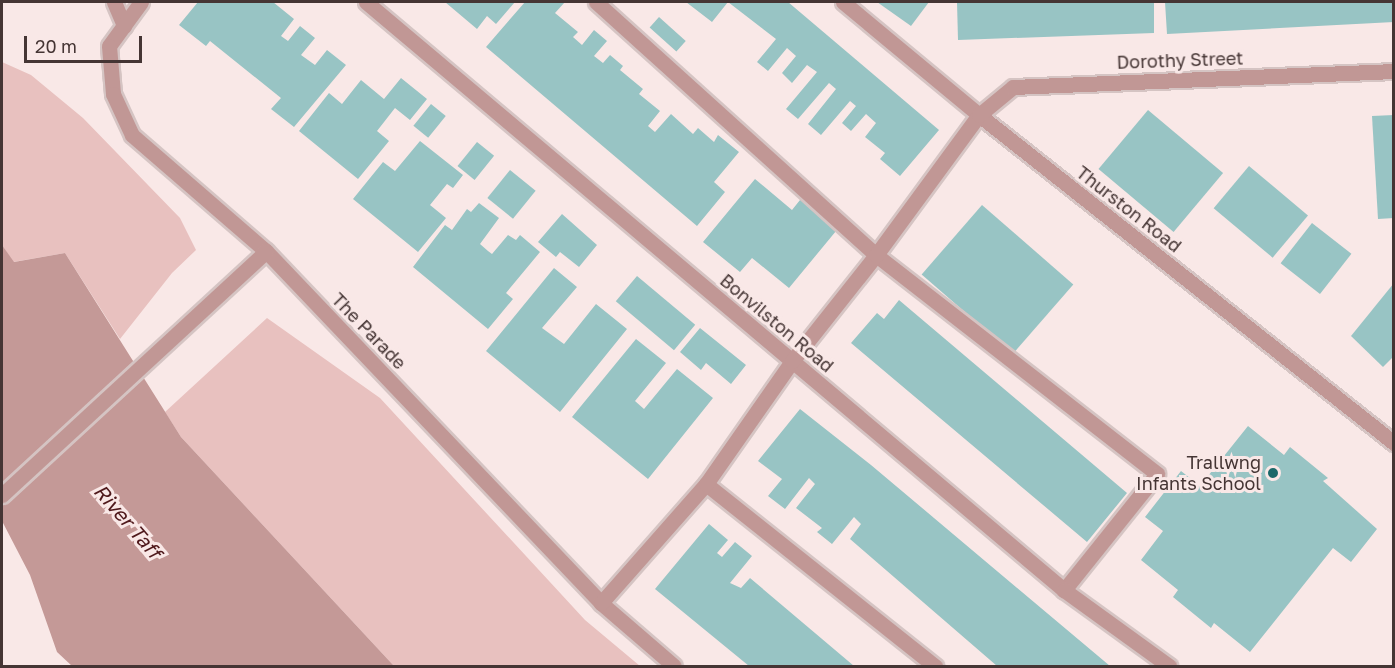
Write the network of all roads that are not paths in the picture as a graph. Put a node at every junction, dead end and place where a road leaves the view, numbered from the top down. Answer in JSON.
{"nodes":[{"id":1,"x":114,"y":2,"type":"edge"},
{"id":2,"x":141,"y":2,"type":"edge"},
{"id":3,"x":366,"y":2,"type":"edge"},
{"id":4,"x":596,"y":2,"type":"edge"},
{"id":5,"x":843,"y":2,"type":"edge"},
{"id":6,"x":124,"y":26,"type":"junction"},
{"id":7,"x":1394,"y":71,"type":"edge"},
{"id":8,"x":979,"y":115,"type":"junction"},
{"id":9,"x":266,"y":250,"type":"junction"},
{"id":10,"x":876,"y":255,"type":"junction"},
{"id":11,"x":792,"y":361,"type":"junction"},
{"id":12,"x":1394,"y":443,"type":"edge"},
{"id":13,"x":706,"y":484,"type":"junction"},
{"id":14,"x":2,"y":495,"type":"edge"},
{"id":15,"x":1064,"y":590,"type":"junction"},
{"id":16,"x":600,"y":603,"type":"junction"},
{"id":17,"x":674,"y":666,"type":"edge"},
{"id":18,"x":935,"y":666,"type":"edge"},
{"id":19,"x":1169,"y":666,"type":"edge"}],
"edges":[{"from":1,"to":6,"type":"street"},
{"from":2,"to":6,"type":"street","name":"The Parade"},
{"from":3,"to":11,"type":"street","name":"Bonvilston Road"},
{"from":4,"to":10,"type":"street"},
{"from":5,"to":8,"type":"street","name":"Thurston Road"},
{"from":6,"to":9,"type":"street","name":"The Parade"},
{"from":7,"to":8,"type":"street","name":"Dorothy Street"},
{"from":8,"to":10,"type":"street","name":"Dorothy Street"},
{"from":8,"to":12,"type":"street","name":"Thurston Road"},
{"from":9,"to":14,"type":"street"},
{"from":9,"to":16,"type":"street","name":"The Parade"},
{"from":10,"to":11,"type":"street","name":"Dorothy Street"},
{"from":10,"to":15,"type":"street"},
{"from":11,"to":13,"type":"street","name":"Dorothy Street"},
{"from":11,"to":15,"type":"street","name":"Bonvilston Road"},
{"from":13,"to":16,"type":"street","name":"Dorothy Street"},
{"from":13,"to":18,"type":"street"},
{"from":15,"to":19,"type":"street","name":"Bonvilston Road"},
{"from":16,"to":17,"type":"street","name":"The Parade"}]}
